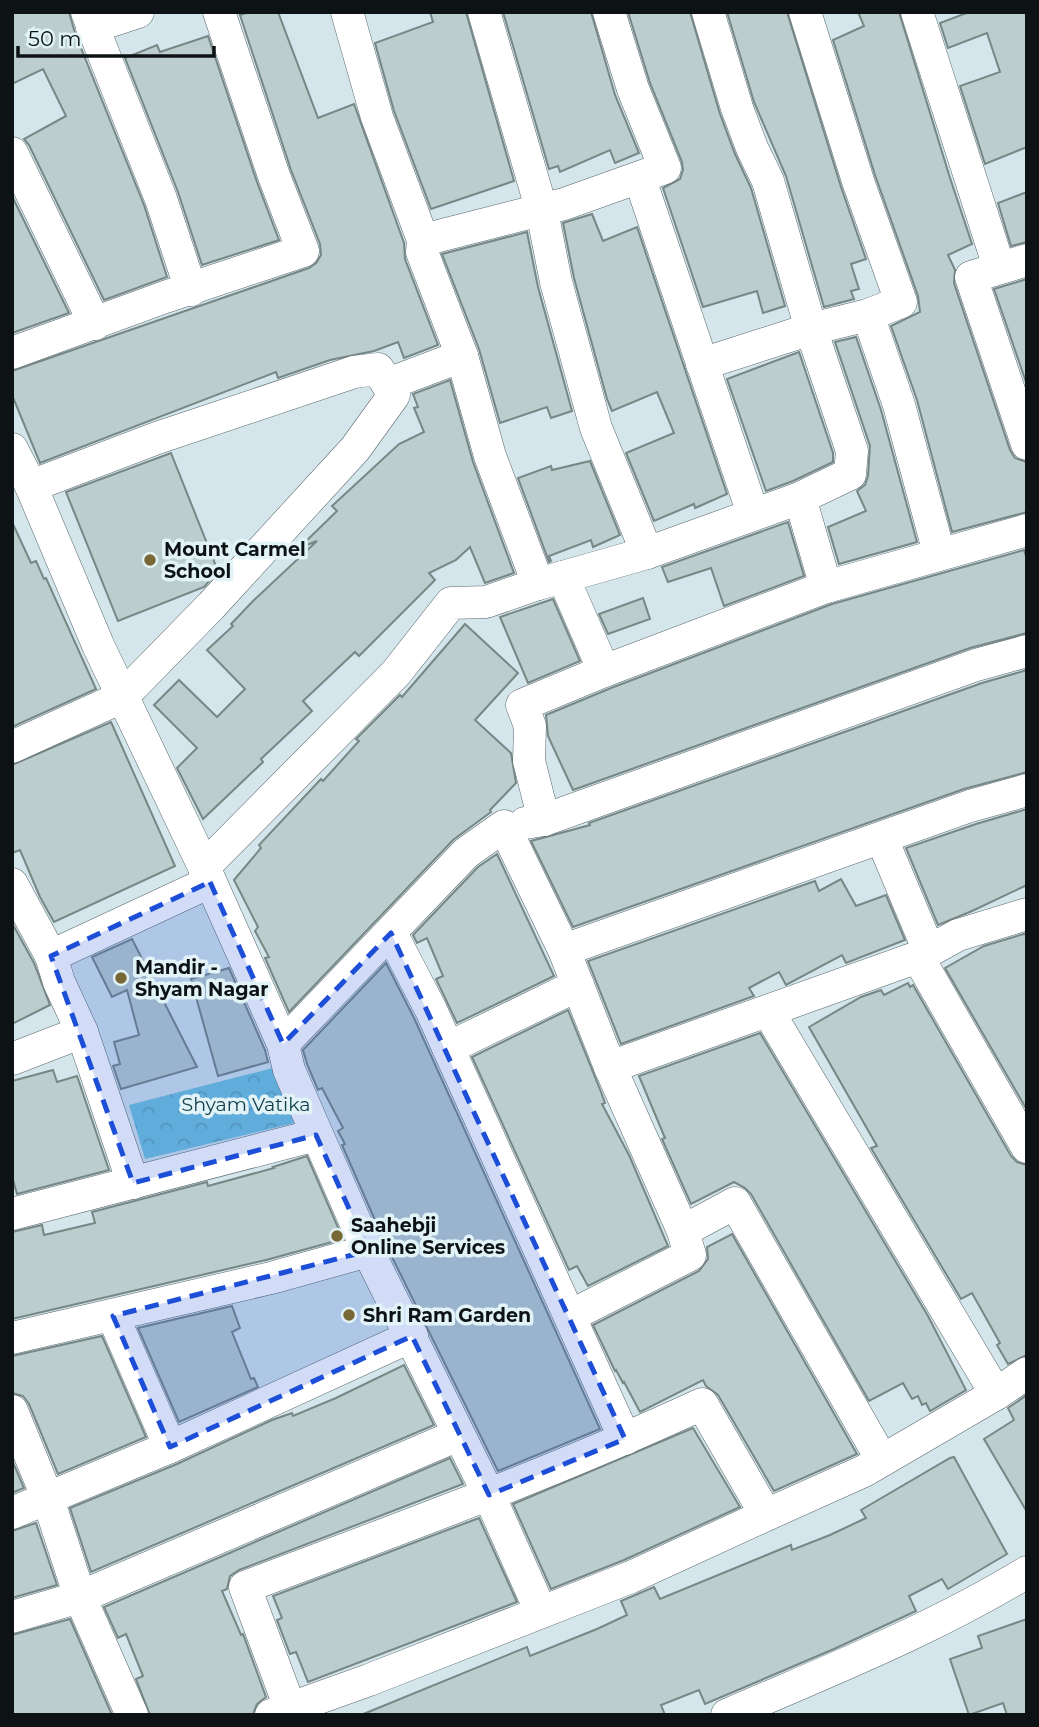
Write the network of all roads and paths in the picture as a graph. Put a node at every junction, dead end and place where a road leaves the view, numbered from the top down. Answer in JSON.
{"nodes":[{"id":1,"x":138,"y":12,"type":"edge"},
{"id":2,"x":219,"y":12,"type":"edge"},
{"id":3,"x":347,"y":12,"type":"edge"},
{"id":4,"x":484,"y":12,"type":"edge"},
{"id":5,"x":609,"y":12,"type":"edge"},
{"id":6,"x":708,"y":12,"type":"edge"},
{"id":7,"x":805,"y":12,"type":"edge"},
{"id":8,"x":917,"y":12,"type":"edge"},
{"id":9,"x":90,"y":20,"type":"edge"},
{"id":10,"x":12,"y":153,"type":"edge"},
{"id":11,"x":640,"y":179,"type":"junction"},
{"id":12,"x":541,"y":211,"type":"junction"},
{"id":13,"x":423,"y":240,"type":"junction"},
{"id":14,"x":1013,"y":264,"type":"edge"},
{"id":15,"x":191,"y":290,"type":"junction"},
{"id":16,"x":868,"y":314,"type":"junction"},
{"id":17,"x":95,"y":324,"type":"junction"},
{"id":18,"x":811,"y":329,"type":"junction"},
{"id":19,"x":12,"y":354,"type":"edge"},
{"id":20,"x":462,"y":356,"type":"junction"},
{"id":21,"x":702,"y":364,"type":"junction"},
{"id":22,"x":388,"y":384,"type":"junction"},
{"id":23,"x":1027,"y":444,"type":"edge"},
{"id":24,"x":12,"y":449,"type":"edge"},
{"id":25,"x":31,"y":486,"type":"junction"},
{"id":26,"x":800,"y":498,"type":"junction"},
{"id":27,"x":753,"y":514,"type":"junction"},
{"id":28,"x":1027,"y":530,"type":"edge"},
{"id":29,"x":647,"y":553,"type":"junction"},
{"id":30,"x":939,"y":553,"type":"junction"},
{"id":31,"x":551,"y":581,"type":"junction"},
{"id":32,"x":826,"y":587,"type":"junction"},
{"id":33,"x":1027,"y":651,"type":"edge"},
{"id":34,"x":604,"y":671,"type":"junction"},
{"id":35,"x":122,"y":697,"type":"junction"},
{"id":36,"x":12,"y":747,"type":"edge"},
{"id":37,"x":1027,"y":790,"type":"edge"},
{"id":38,"x":544,"y":820,"type":"junction"},
{"id":39,"x":504,"y":826,"type":"junction"},
{"id":40,"x":882,"y":839,"type":"junction"},
{"id":41,"x":207,"y":874,"type":"junction"},
{"id":42,"x":12,"y":884,"type":"edge"},
{"id":43,"x":1027,"y":914,"type":"edge"},
{"id":44,"x":391,"y":933,"type":"junction"},
{"id":45,"x":564,"y":950,"type":"junction"},
{"id":46,"x":923,"y":954,"type":"junction"},
{"id":47,"x":51,"y":956,"type":"junction"},
{"id":48,"x":578,"y":985,"type":"junction"},
{"id":49,"x":768,"y":1011,"type":"junction"},
{"id":50,"x":82,"y":1032,"type":"junction"},
{"id":51,"x":283,"y":1044,"type":"junction"},
{"id":52,"x":448,"y":1048,"type":"junction"},
{"id":53,"x":12,"y":1059,"type":"edge"},
{"id":54,"x":610,"y":1067,"type":"junction"},
{"id":55,"x":316,"y":1135,"type":"junction"},
{"id":56,"x":1027,"y":1147,"type":"edge"},
{"id":57,"x":133,"y":1183,"type":"junction"},
{"id":58,"x":12,"y":1214,"type":"edge"},
{"id":59,"x":683,"y":1231,"type":"junction"},
{"id":60,"x":368,"y":1251,"type":"junction"},
{"id":61,"x":113,"y":1316,"type":"junction"},
{"id":62,"x":570,"y":1317,"type":"junction"},
{"id":63,"x":412,"y":1336,"type":"junction"},
{"id":64,"x":12,"y":1338,"type":"edge"},
{"id":65,"x":1027,"y":1373,"type":"edge"},
{"id":66,"x":996,"y":1394,"type":"junction"},
{"id":67,"x":12,"y":1411,"type":"edge"},
{"id":68,"x":458,"y":1436,"type":"junction"},
{"id":69,"x":625,"y":1439,"type":"junction"},
{"id":70,"x":170,"y":1447,"type":"junction"},
{"id":71,"x":882,"y":1460,"type":"junction"},
{"id":72,"x":489,"y":1495,"type":"junction"},
{"id":73,"x":48,"y":1499,"type":"junction"},
{"id":74,"x":12,"y":1513,"type":"edge"},
{"id":75,"x":766,"y":1516,"type":"junction"},
{"id":76,"x":1027,"y":1572,"type":"edge"},
{"id":77,"x":80,"y":1597,"type":"junction"},
{"id":78,"x":541,"y":1612,"type":"junction"},
{"id":79,"x":12,"y":1616,"type":"edge"},
{"id":80,"x":335,"y":1704,"type":"edge"},
{"id":81,"x":281,"y":1711,"type":"edge"},
{"id":82,"x":132,"y":1715,"type":"edge"},
{"id":83,"x":727,"y":1715,"type":"edge"}],
"edges":[{"from":1,"to":9,"type":"street"},
{"from":2,"to":15,"type":"street"},
{"from":3,"to":13,"type":"street"},
{"from":4,"to":12,"type":"street"},
{"from":5,"to":11,"type":"street"},
{"from":6,"to":18,"type":"street"},
{"from":7,"to":16,"type":"street"},
{"from":8,"to":14,"type":"street"},
{"from":9,"to":15,"type":"street"},
{"from":10,"to":17,"type":"street"},
{"from":11,"to":12,"type":"street"},
{"from":11,"to":21,"type":"street"},
{"from":12,"to":13,"type":"street"},
{"from":12,"to":29,"type":"street"},
{"from":13,"to":20,"type":"street"},
{"from":14,"to":23,"type":"street"},
{"from":15,"to":17,"type":"street"},
{"from":16,"to":18,"type":"street"},
{"from":16,"to":30,"type":"street"},
{"from":17,"to":19,"type":"street"},
{"from":18,"to":21,"type":"street"},
{"from":18,"to":26,"type":"street"},
{"from":20,"to":22,"type":"street"},
{"from":20,"to":31,"type":"street"},
{"from":21,"to":27,"type":"street"},
{"from":22,"to":25,"type":"street"},
{"from":22,"to":35,"type":"street"},
{"from":24,"to":25,"type":"street"},
{"from":25,"to":35,"type":"street"},
{"from":26,"to":27,"type":"street"},
{"from":26,"to":32,"type":"street"},
{"from":27,"to":29,"type":"street"},
{"from":28,"to":30,"type":"street"},
{"from":29,"to":31,"type":"street"},
{"from":30,"to":32,"type":"street"},
{"from":31,"to":34,"type":"street"},
{"from":31,"to":41,"type":"street"},
{"from":32,"to":34,"type":"street"},
{"from":33,"to":38,"type":"street"},
{"from":34,"to":38,"type":"street"},
{"from":35,"to":36,"type":"street"},
{"from":35,"to":41,"type":"street"},
{"from":37,"to":40,"type":"street"},
{"from":38,"to":39,"type":"street"},
{"from":39,"to":44,"type":"street"},
{"from":39,"to":45,"type":"street"},
{"from":40,"to":45,"type":"street"},
{"from":40,"to":46,"type":"street"},
{"from":41,"to":47,"type":"street"},
{"from":41,"to":51,"type":"street"},
{"from":42,"to":47,"type":"street"},
{"from":43,"to":46,"type":"street"},
{"from":44,"to":51,"type":"street"},
{"from":44,"to":52,"type":"street"},
{"from":45,"to":48,"type":"street"},
{"from":46,"to":49,"type":"street"},
{"from":46,"to":56,"type":"street"},
{"from":47,"to":50,"type":"street"},
{"from":48,"to":52,"type":"street"},
{"from":48,"to":54,"type":"street"},
{"from":49,"to":54,"type":"street"},
{"from":49,"to":66,"type":"street"},
{"from":50,"to":53,"type":"street"},
{"from":50,"to":57,"type":"street"},
{"from":51,"to":55,"type":"street"},
{"from":52,"to":62,"type":"street"},
{"from":54,"to":59,"type":"street"},
{"from":55,"to":57,"type":"street"},
{"from":55,"to":60,"type":"street"},
{"from":57,"to":58,"type":"street"},
{"from":59,"to":62,"type":"street"},
{"from":59,"to":71,"type":"street"},
{"from":60,"to":61,"type":"street"},
{"from":60,"to":63,"type":"street"},
{"from":61,"to":64,"type":"street"},
{"from":61,"to":70,"type":"street"},
{"from":62,"to":69,"type":"street"},
{"from":63,"to":68,"type":"street"},
{"from":63,"to":70,"type":"street"},
{"from":65,"to":66,"type":"street"},
{"from":66,"to":71,"type":"street"},
{"from":67,"to":73,"type":"street"},
{"from":68,"to":72,"type":"street"},
{"from":68,"to":77,"type":"street"},
{"from":69,"to":72,"type":"street"},
{"from":69,"to":75,"type":"street"},
{"from":70,"to":73,"type":"street"},
{"from":71,"to":75,"type":"street"},
{"from":72,"to":78,"type":"street"},
{"from":72,"to":81,"type":"street"},
{"from":73,"to":74,"type":"street"},
{"from":73,"to":77,"type":"street"},
{"from":75,"to":78,"type":"street"},
{"from":76,"to":83,"type":"street"},
{"from":77,"to":79,"type":"street"},
{"from":77,"to":82,"type":"street"},
{"from":78,"to":80,"type":"street"},
{"from":80,"to":81,"type":"street"}]}
